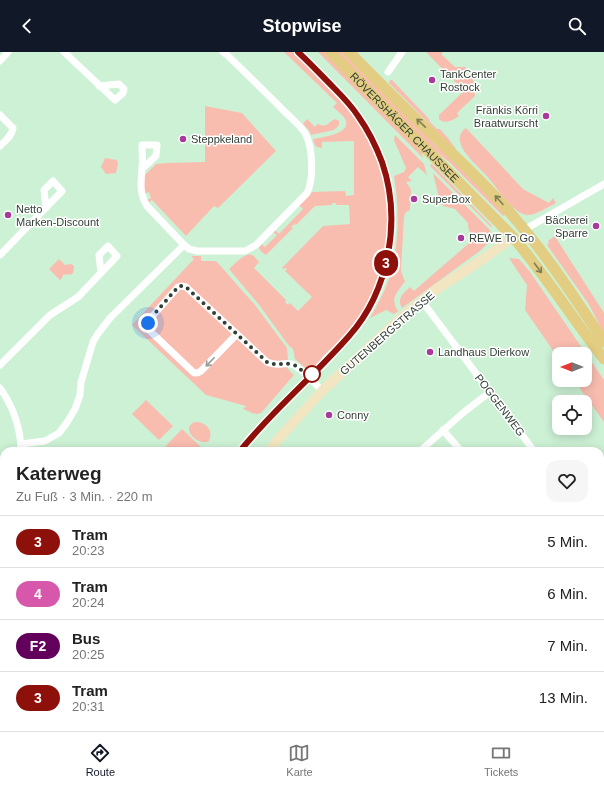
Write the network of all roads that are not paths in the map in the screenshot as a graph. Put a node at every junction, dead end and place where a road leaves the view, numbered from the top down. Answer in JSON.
{"nodes":[{"id":1,"x":8,"y":52,"type":"edge"},
{"id":2,"x":64,"y":52,"type":"edge"},
{"id":3,"x":223,"y":52,"type":"edge"},
{"id":4,"x":330,"y":52,"type":"edge"},
{"id":5,"x":349,"y":52,"type":"edge"},
{"id":6,"x":402,"y":52,"type":"edge"},
{"id":7,"x":0,"y":61,"type":"edge"},
{"id":8,"x":388,"y":72,"type":"dead end"},
{"id":9,"x":99,"y":86,"type":"dead end"},
{"id":10,"x":0,"y":115,"type":"edge"},
{"id":11,"x":0,"y":146,"type":"edge"},
{"id":12,"x":142,"y":169,"type":"dead end"},
{"id":13,"x":604,"y":184,"type":"edge"},
{"id":14,"x":46,"y":208,"type":"dead end"},
{"id":15,"x":524,"y":230,"type":"junction"},
{"id":16,"x":513,"y":237,"type":"junction"},
{"id":17,"x":184,"y":245,"type":"junction"},
{"id":18,"x":0,"y":255,"type":"edge"},
{"id":19,"x":101,"y":273,"type":"dead end"},
{"id":20,"x":422,"y":301,"type":"junction"},
{"id":21,"x":236,"y":334,"type":"junction"},
{"id":22,"x":604,"y":342,"type":"edge"},
{"id":23,"x":604,"y":359,"type":"edge"},
{"id":24,"x":0,"y":365,"type":"edge"},
{"id":25,"x":0,"y":388,"type":"edge"},
{"id":26,"x":322,"y":391,"type":"junction"},
{"id":27,"x":490,"y":392,"type":"junction"},
{"id":28,"x":443,"y":430,"type":"junction"},
{"id":29,"x":21,"y":447,"type":"edge"},
{"id":30,"x":24,"y":447,"type":"edge"},
{"id":31,"x":272,"y":447,"type":"edge"},
{"id":32,"x":424,"y":447,"type":"edge"},
{"id":33,"x":458,"y":447,"type":"edge"},
{"id":34,"x":531,"y":447,"type":"edge"}],
"edges":[{"from":1,"to":7,"type":"street"},
{"from":2,"to":9,"type":"street"},
{"from":3,"to":17,"type":"street"},
{"from":4,"to":16,"type":"main road","name":"RÖVERSHÄGER CHAUSSEE"},
{"from":15,"to":5,"type":"main road","name":"RÖVERSHÄGER CHAUSSEE","one_way":true},
{"from":6,"to":8,"type":"street"},
{"from":10,"to":11,"type":"street"},
{"from":12,"to":17,"type":"street"},
{"from":13,"to":15,"type":"street"},
{"from":14,"to":18,"type":"street"},
{"from":15,"to":16,"type":"main road"},
{"from":15,"to":22,"type":"main road","name":"RÖVERSHÄGER CHAUSSEE"},
{"from":16,"to":20,"type":"street","name":"GUTENBERGSTRASSE"},
{"from":16,"to":23,"type":"main road","name":"RÖVERSHÄGER CHAUSSEE","one_way":true},
{"from":17,"to":30,"type":"street"},
{"from":19,"to":24,"type":"street"},
{"from":20,"to":26,"type":"street","name":"GUTENBERGSTRASSE"},
{"from":20,"to":27,"type":"street","name":"POGGENWEG"},
{"from":21,"to":21,"type":"street","one_way":true},
{"from":21,"to":26,"type":"street"},
{"from":25,"to":29,"type":"street"},
{"from":26,"to":31,"type":"street","name":"GUTENBERGSTRASSE"},
{"from":27,"to":28,"type":"street"},
{"from":27,"to":34,"type":"street","name":"POGGENWEG"},
{"from":28,"to":32,"type":"street"},
{"from":28,"to":33,"type":"street"}]}
